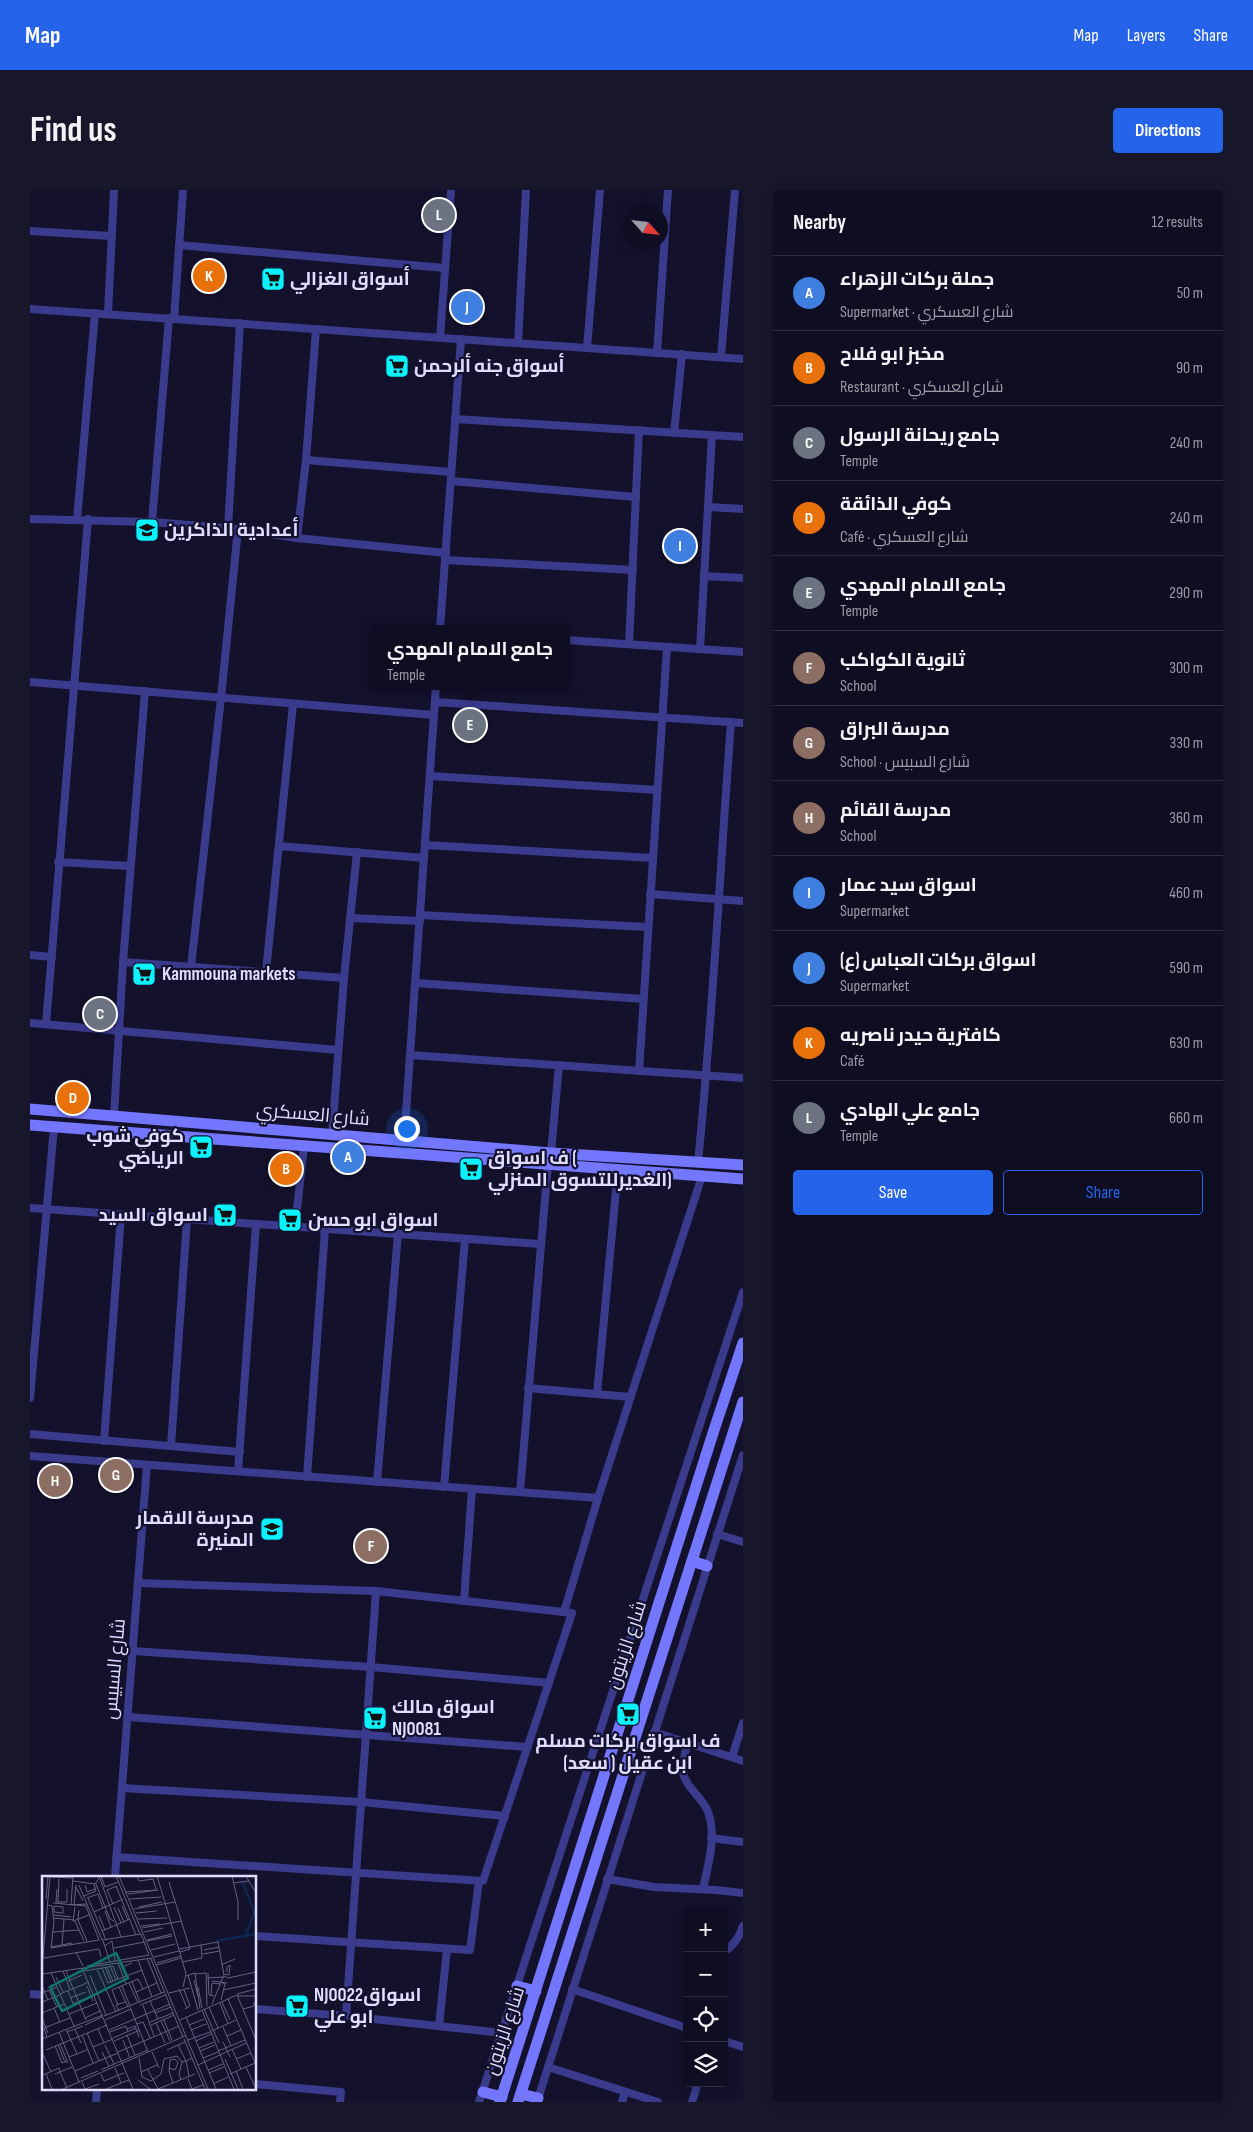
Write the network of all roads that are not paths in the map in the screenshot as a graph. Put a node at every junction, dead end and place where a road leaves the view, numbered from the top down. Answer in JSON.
{"nodes":[{"id":1,"x":114,"y":190,"type":"edge"},
{"id":2,"x":184,"y":190,"type":"edge"},
{"id":3,"x":451,"y":190,"type":"edge"},
{"id":4,"x":526,"y":190,"type":"edge"},
{"id":5,"x":600,"y":190,"type":"edge"},
{"id":6,"x":668,"y":190,"type":"edge"},
{"id":7,"x":735,"y":190,"type":"edge"},
{"id":8,"x":30,"y":232,"type":"edge"},
{"id":9,"x":111,"y":236,"type":"junction"},
{"id":10,"x":179,"y":245,"type":"junction"},
{"id":11,"x":445,"y":268,"type":"junction"},
{"id":12,"x":30,"y":309,"type":"edge"},
{"id":13,"x":95,"y":313,"type":"junction"},
{"id":14,"x":108,"y":314,"type":"junction"},
{"id":15,"x":171,"y":319,"type":"junction"},
{"id":16,"x":240,"y":323,"type":"junction"},
{"id":17,"x":316,"y":328,"type":"junction"},
{"id":18,"x":440,"y":337,"type":"junction"},
{"id":19,"x":461,"y":339,"type":"junction"},
{"id":20,"x":518,"y":343,"type":"junction"},
{"id":21,"x":587,"y":348,"type":"junction"},
{"id":22,"x":657,"y":353,"type":"junction"},
{"id":23,"x":682,"y":354,"type":"junction"},
{"id":24,"x":721,"y":357,"type":"junction"},
{"id":25,"x":743,"y":358,"type":"edge"},
{"id":26,"x":455,"y":419,"type":"junction"},
{"id":27,"x":640,"y":430,"type":"junction"},
{"id":28,"x":674,"y":433,"type":"junction"},
{"id":29,"x":712,"y":435,"type":"junction"},
{"id":30,"x":743,"y":437,"type":"edge"},
{"id":31,"x":306,"y":460,"type":"junction"},
{"id":32,"x":452,"y":472,"type":"junction"},
{"id":33,"x":451,"y":481,"type":"junction"},
{"id":34,"x":636,"y":497,"type":"junction"},
{"id":35,"x":708,"y":507,"type":"junction"},
{"id":36,"x":743,"y":509,"type":"edge"},
{"id":37,"x":30,"y":519,"type":"edge"},
{"id":38,"x":88,"y":519,"type":"junction"},
{"id":39,"x":77,"y":520,"type":"junction"},
{"id":40,"x":152,"y":522,"type":"junction"},
{"id":41,"x":228,"y":528,"type":"junction"},
{"id":42,"x":238,"y":529,"type":"junction"},
{"id":43,"x":297,"y":538,"type":"junction"},
{"id":44,"x":446,"y":557,"type":"junction"},
{"id":45,"x":633,"y":570,"type":"junction"},
{"id":46,"x":704,"y":576,"type":"junction"},
{"id":47,"x":743,"y":578,"type":"edge"},
{"id":48,"x":440,"y":625,"type":"edge"},
{"id":49,"x":570,"y":640,"type":"edge"},
{"id":50,"x":629,"y":644,"type":"junction"},
{"id":51,"x":667,"y":647,"type":"junction"},
{"id":52,"x":700,"y":649,"type":"junction"},
{"id":53,"x":743,"y":652,"type":"edge"},
{"id":54,"x":30,"y":682,"type":"edge"},
{"id":55,"x":76,"y":685,"type":"junction"},
{"id":56,"x":436,"y":690,"type":"edge"},
{"id":57,"x":145,"y":691,"type":"junction"},
{"id":58,"x":221,"y":698,"type":"junction"},
{"id":59,"x":435,"y":702,"type":"junction"},
{"id":60,"x":293,"y":704,"type":"junction"},
{"id":61,"x":434,"y":715,"type":"junction"},
{"id":62,"x":662,"y":717,"type":"junction"},
{"id":63,"x":731,"y":722,"type":"junction"},
{"id":64,"x":743,"y":723,"type":"edge"},
{"id":65,"x":430,"y":776,"type":"junction"},
{"id":66,"x":657,"y":790,"type":"junction"},
{"id":67,"x":425,"y":845,"type":"junction"},
{"id":68,"x":279,"y":846,"type":"junction"},
{"id":69,"x":357,"y":852,"type":"junction"},
{"id":70,"x":424,"y":858,"type":"junction"},
{"id":71,"x":653,"y":858,"type":"junction"},
{"id":72,"x":58,"y":862,"type":"junction"},
{"id":73,"x":130,"y":866,"type":"junction"},
{"id":74,"x":650,"y":894,"type":"junction"},
{"id":75,"x":717,"y":898,"type":"junction"},
{"id":76,"x":743,"y":901,"type":"edge"},
{"id":77,"x":350,"y":918,"type":"junction"},
{"id":78,"x":420,"y":918,"type":"junction"},
{"id":79,"x":648,"y":927,"type":"junction"},
{"id":80,"x":30,"y":955,"type":"edge"},
{"id":81,"x":52,"y":956,"type":"junction"},
{"id":82,"x":123,"y":962,"type":"junction"},
{"id":83,"x":191,"y":967,"type":"junction"},
{"id":84,"x":266,"y":972,"type":"junction"},
{"id":85,"x":344,"y":978,"type":"junction"},
{"id":86,"x":416,"y":983,"type":"junction"},
{"id":87,"x":644,"y":999,"type":"junction"},
{"id":88,"x":30,"y":1023,"type":"edge"},
{"id":89,"x":46,"y":1024,"type":"junction"},
{"id":90,"x":119,"y":1030,"type":"junction"},
{"id":91,"x":338,"y":1050,"type":"junction"},
{"id":92,"x":410,"y":1055,"type":"junction"},
{"id":93,"x":559,"y":1066,"type":"junction"},
{"id":94,"x":639,"y":1071,"type":"junction"},
{"id":95,"x":707,"y":1075,"type":"junction"},
{"id":96,"x":743,"y":1078,"type":"edge"},
{"id":97,"x":30,"y":1108,"type":"edge"},
{"id":98,"x":114,"y":1115,"type":"junction"},
{"id":99,"x":30,"y":1125,"type":"edge"},
{"id":100,"x":54,"y":1127,"type":"junction"},
{"id":101,"x":332,"y":1135,"type":"junction"},
{"id":102,"x":404,"y":1140,"type":"junction"},
{"id":103,"x":304,"y":1146,"type":"junction"},
{"id":104,"x":550,"y":1159,"type":"junction"},
{"id":105,"x":698,"y":1162,"type":"junction"},
{"id":106,"x":743,"y":1165,"type":"edge"},
{"id":107,"x":618,"y":1169,"type":"junction"},
{"id":108,"x":702,"y":1176,"type":"junction"},
{"id":109,"x":743,"y":1179,"type":"edge"},
{"id":110,"x":30,"y":1208,"type":"edge"},
{"id":111,"x":48,"y":1210,"type":"junction"},
{"id":112,"x":121,"y":1215,"type":"junction"},
{"id":113,"x":187,"y":1220,"type":"junction"},
{"id":114,"x":256,"y":1224,"type":"junction"},
{"id":115,"x":295,"y":1227,"type":"junction"},
{"id":116,"x":326,"y":1229,"type":"junction"},
{"id":117,"x":398,"y":1234,"type":"junction"},
{"id":118,"x":465,"y":1239,"type":"junction"},
{"id":119,"x":540,"y":1244,"type":"junction"},
{"id":120,"x":743,"y":1292,"type":"edge"},
{"id":121,"x":743,"y":1343,"type":"edge"},
{"id":122,"x":528,"y":1388,"type":"junction"},
{"id":123,"x":726,"y":1391,"type":"junction"},
{"id":124,"x":597,"y":1394,"type":"junction"},
{"id":125,"x":630,"y":1397,"type":"junction"},
{"id":126,"x":30,"y":1398,"type":"edge"},
{"id":127,"x":743,"y":1398,"type":"edge"},
{"id":128,"x":743,"y":1402,"type":"edge"},
{"id":129,"x":714,"y":1430,"type":"junction"},
{"id":130,"x":30,"y":1434,"type":"edge"},
{"id":131,"x":733,"y":1434,"type":"junction"},
{"id":132,"x":104,"y":1440,"type":"junction"},
{"id":133,"x":171,"y":1446,"type":"junction"},
{"id":134,"x":240,"y":1452,"type":"junction"},
{"id":135,"x":743,"y":1455,"type":"edge"},
{"id":136,"x":30,"y":1456,"type":"edge"},
{"id":137,"x":147,"y":1465,"type":"junction"},
{"id":138,"x":741,"y":1465,"type":"edge"},
{"id":139,"x":238,"y":1471,"type":"junction"},
{"id":140,"x":308,"y":1476,"type":"junction"},
{"id":141,"x":377,"y":1482,"type":"junction"},
{"id":142,"x":444,"y":1487,"type":"junction"},
{"id":143,"x":472,"y":1489,"type":"junction"},
{"id":144,"x":520,"y":1492,"type":"junction"},
{"id":145,"x":598,"y":1498,"type":"junction"},
{"id":146,"x":717,"y":1534,"type":"junction"},
{"id":147,"x":743,"y":1542,"type":"edge"},
{"id":148,"x":692,"y":1561,"type":"junction"},
{"id":149,"x":707,"y":1566,"type":"junction"},
{"id":150,"x":139,"y":1583,"type":"junction"},
{"id":151,"x":376,"y":1591,"type":"junction"},
{"id":152,"x":464,"y":1601,"type":"junction"},
{"id":153,"x":564,"y":1612,"type":"junction"},
{"id":154,"x":133,"y":1651,"type":"junction"},
{"id":155,"x":370,"y":1667,"type":"junction"},
{"id":156,"x":549,"y":1683,"type":"junction"},
{"id":157,"x":128,"y":1717,"type":"junction"},
{"id":158,"x":743,"y":1723,"type":"edge"},
{"id":159,"x":654,"y":1732,"type":"junction"},
{"id":160,"x":366,"y":1736,"type":"junction"},
{"id":161,"x":687,"y":1743,"type":"junction"},
{"id":162,"x":528,"y":1747,"type":"junction"},
{"id":163,"x":732,"y":1757,"type":"junction"},
{"id":164,"x":743,"y":1760,"type":"edge"},
{"id":165,"x":122,"y":1788,"type":"junction"},
{"id":166,"x":361,"y":1802,"type":"junction"},
{"id":167,"x":505,"y":1816,"type":"junction"},
{"id":168,"x":711,"y":1838,"type":"junction"},
{"id":169,"x":743,"y":1842,"type":"edge"},
{"id":170,"x":116,"y":1857,"type":"junction"},
{"id":171,"x":356,"y":1874,"type":"junction"},
{"id":172,"x":114,"y":1876,"type":"edge"},
{"id":173,"x":607,"y":1879,"type":"junction"},
{"id":174,"x":479,"y":1881,"type":"junction"},
{"id":175,"x":704,"y":1889,"type":"junction"},
{"id":176,"x":743,"y":1893,"type":"edge"},
{"id":177,"x":743,"y":1926,"type":"edge"},
{"id":178,"x":256,"y":1936,"type":"edge"},
{"id":179,"x":351,"y":1942,"type":"junction"},
{"id":180,"x":447,"y":1949,"type":"junction"},
{"id":181,"x":728,"y":1949,"type":"edge"},
{"id":182,"x":517,"y":1986,"type":"junction"},
{"id":183,"x":572,"y":1989,"type":"junction"},
{"id":184,"x":536,"y":1991,"type":"junction"},
{"id":185,"x":256,"y":2009,"type":"edge"},
{"id":186,"x":346,"y":2016,"type":"junction"},
{"id":187,"x":438,"y":2026,"type":"junction"},
{"id":188,"x":683,"y":2027,"type":"edge"},
{"id":189,"x":502,"y":2033,"type":"junction"},
{"id":190,"x":727,"y":2042,"type":"edge"},
{"id":191,"x":743,"y":2047,"type":"edge"},
{"id":192,"x":548,"y":2068,"type":"junction"},
{"id":193,"x":256,"y":2084,"type":"edge"},
{"id":194,"x":697,"y":2087,"type":"edge"},
{"id":195,"x":625,"y":2092,"type":"junction"},
{"id":196,"x":481,"y":2097,"type":"edge"},
{"id":197,"x":520,"y":2098,"type":"edge"},
{"id":198,"x":501,"y":2100,"type":"edge"},
{"id":199,"x":538,"y":2100,"type":"edge"},
{"id":200,"x":340,"y":2102,"type":"edge"},
{"id":201,"x":622,"y":2102,"type":"edge"},
{"id":202,"x":658,"y":2102,"type":"edge"},
{"id":203,"x":692,"y":2102,"type":"edge"}],
"edges":[{"from":1,"to":9,"type":"street"},
{"from":2,"to":10,"type":"street"},
{"from":3,"to":11,"type":"street"},
{"from":4,"to":20,"type":"street"},
{"from":5,"to":21,"type":"street"},
{"from":6,"to":22,"type":"street"},
{"from":7,"to":24,"type":"street"},
{"from":8,"to":9,"type":"street"},
{"from":9,"to":14,"type":"street"},
{"from":10,"to":11,"type":"street"},
{"from":10,"to":15,"type":"street"},
{"from":11,"to":18,"type":"street"},
{"from":12,"to":13,"type":"street"},
{"from":13,"to":14,"type":"street"},
{"from":13,"to":39,"type":"street"},
{"from":14,"to":15,"type":"street"},
{"from":15,"to":16,"type":"street"},
{"from":15,"to":40,"type":"street"},
{"from":16,"to":17,"type":"street"},
{"from":16,"to":41,"type":"street"},
{"from":17,"to":18,"type":"street"},
{"from":17,"to":31,"type":"street"},
{"from":18,"to":19,"type":"street"},
{"from":19,"to":20,"type":"street"},
{"from":19,"to":26,"type":"street"},
{"from":20,"to":21,"type":"street"},
{"from":21,"to":22,"type":"street"},
{"from":22,"to":23,"type":"street"},
{"from":23,"to":24,"type":"street"},
{"from":23,"to":28,"type":"street"},
{"from":24,"to":25,"type":"street"},
{"from":26,"to":27,"type":"street"},
{"from":26,"to":32,"type":"street"},
{"from":27,"to":28,"type":"street"},
{"from":27,"to":34,"type":"street"},
{"from":28,"to":29,"type":"street"},
{"from":29,"to":30,"type":"street"},
{"from":29,"to":35,"type":"street"},
{"from":31,"to":32,"type":"street"},
{"from":31,"to":43,"type":"street"},
{"from":32,"to":33,"type":"street"},
{"from":33,"to":34,"type":"street"},
{"from":33,"to":44,"type":"street"},
{"from":34,"to":45,"type":"street"},
{"from":35,"to":36,"type":"street"},
{"from":35,"to":46,"type":"street"},
{"from":37,"to":39,"type":"street"},
{"from":38,"to":39,"type":"street"},
{"from":38,"to":40,"type":"street"},
{"from":38,"to":55,"type":"street"},
{"from":40,"to":41,"type":"street"},
{"from":41,"to":42,"type":"street"},
{"from":42,"to":43,"type":"street"},
{"from":42,"to":58,"type":"street"},
{"from":43,"to":44,"type":"street"},
{"from":44,"to":45,"type":"street"},
{"from":44,"to":48,"type":"street"},
{"from":45,"to":50,"type":"street"},
{"from":46,"to":47,"type":"street"},
{"from":46,"to":52,"type":"street"},
{"from":49,"to":50,"type":"street"},
{"from":50,"to":51,"type":"street"},
{"from":51,"to":52,"type":"street"},
{"from":51,"to":62,"type":"street"},
{"from":52,"to":53,"type":"street"},
{"from":54,"to":55,"type":"street"},
{"from":55,"to":57,"type":"street"},
{"from":55,"to":72,"type":"street"},
{"from":56,"to":59,"type":"street"},
{"from":57,"to":58,"type":"street"},
{"from":57,"to":73,"type":"street"},
{"from":58,"to":60,"type":"street"},
{"from":58,"to":83,"type":"street"},
{"from":59,"to":61,"type":"street"},
{"from":59,"to":62,"type":"street"},
{"from":60,"to":61,"type":"street"},
{"from":60,"to":68,"type":"street"},
{"from":61,"to":65,"type":"street"},
{"from":62,"to":63,"type":"street"},
{"from":62,"to":66,"type":"street"},
{"from":63,"to":64,"type":"street"},
{"from":63,"to":75,"type":"street"},
{"from":65,"to":66,"type":"street"},
{"from":65,"to":67,"type":"street"},
{"from":66,"to":71,"type":"street"},
{"from":67,"to":70,"type":"street"},
{"from":67,"to":71,"type":"street"},
{"from":68,"to":69,"type":"street"},
{"from":68,"to":84,"type":"street"},
{"from":69,"to":70,"type":"street"},
{"from":69,"to":77,"type":"street"},
{"from":70,"to":78,"type":"street"},
{"from":71,"to":74,"type":"street"},
{"from":72,"to":73,"type":"street"},
{"from":72,"to":81,"type":"street"},
{"from":73,"to":82,"type":"street"},
{"from":74,"to":75,"type":"street"},
{"from":74,"to":79,"type":"street"},
{"from":75,"to":76,"type":"street"},
{"from":75,"to":95,"type":"street"},
{"from":77,"to":78,"type":"street"},
{"from":77,"to":85,"type":"street"},
{"from":78,"to":79,"type":"street"},
{"from":78,"to":86,"type":"street"},
{"from":79,"to":87,"type":"street"},
{"from":80,"to":81,"type":"street"},
{"from":81,"to":89,"type":"street"},
{"from":82,"to":83,"type":"street"},
{"from":82,"to":90,"type":"street"},
{"from":83,"to":84,"type":"street"},
{"from":84,"to":85,"type":"street"},
{"from":85,"to":91,"type":"street"},
{"from":86,"to":87,"type":"street"},
{"from":86,"to":92,"type":"street"},
{"from":87,"to":94,"type":"street"},
{"from":88,"to":89,"type":"street"},
{"from":89,"to":90,"type":"street"},
{"from":90,"to":91,"type":"street"},
{"from":90,"to":98,"type":"street"},
{"from":91,"to":101,"type":"street"},
{"from":92,"to":93,"type":"street"},
{"from":92,"to":102,"type":"street"},
{"from":93,"to":94,"type":"street"},
{"from":93,"to":104,"type":"street"},
{"from":94,"to":95,"type":"street"},
{"from":95,"to":96,"type":"street"},
{"from":95,"to":105,"type":"street"},
{"from":97,"to":98,"type":"main road","name":"شارع العسكري"},
{"from":98,"to":101,"type":"main road","name":"شارع العسكري"},
{"from":99,"to":100,"type":"main road","name":"شارع العسكري"},
{"from":100,"to":103,"type":"main road","name":"شارع العسكري"},
{"from":100,"to":111,"type":"street"},
{"from":101,"to":102,"type":"main road","name":"شارع العسكري"},
{"from":102,"to":104,"type":"main road","name":"شارع العسكري"},
{"from":103,"to":104,"type":"main road","name":"شارع العسكري"},
{"from":103,"to":115,"type":"street"},
{"from":104,"to":105,"type":"main road","name":"شارع العسكري"},
{"from":104,"to":107,"type":"main road","name":"شارع العسكري"},
{"from":104,"to":119,"type":"street"},
{"from":105,"to":106,"type":"main road","name":"شارع العسكري"},
{"from":107,"to":108,"type":"main road","name":"شارع العسكري"},
{"from":107,"to":124,"type":"street"},
{"from":108,"to":109,"type":"main road","name":"شارع العسكري"},
{"from":108,"to":125,"type":"street"},
{"from":110,"to":111,"type":"street"},
{"from":111,"to":112,"type":"street"},
{"from":111,"to":126,"type":"street"},
{"from":112,"to":113,"type":"street"},
{"from":112,"to":132,"type":"street"},
{"from":113,"to":114,"type":"street"},
{"from":113,"to":133,"type":"street"},
{"from":114,"to":115,"type":"street"},
{"from":114,"to":134,"type":"street"},
{"from":115,"to":116,"type":"street"},
{"from":116,"to":117,"type":"street"},
{"from":116,"to":140,"type":"street"},
{"from":117,"to":118,"type":"street"},
{"from":117,"to":141,"type":"street"},
{"from":118,"to":119,"type":"street"},
{"from":118,"to":142,"type":"street"},
{"from":119,"to":122,"type":"street"},
{"from":120,"to":182,"type":"street"},
{"from":121,"to":123,"type":"main road","name":"شارع الزيتون"},
{"from":122,"to":124,"type":"street"},
{"from":122,"to":144,"type":"street"},
{"from":123,"to":127,"type":"main road"},
{"from":123,"to":129,"type":"main road","name":"شارع الزيتون"},
{"from":124,"to":125,"type":"street"},
{"from":125,"to":145,"type":"street"},
{"from":128,"to":131,"type":"main road","name":"شارع الزيتون"},
{"from":129,"to":131,"type":"main road"},
{"from":129,"to":184,"type":"main road","name":"شارع الزيتون"},
{"from":130,"to":132,"type":"street"},
{"from":131,"to":148,"type":"main road","name":"شارع الزيتون"},
{"from":132,"to":133,"type":"street"},
{"from":133,"to":134,"type":"street"},
{"from":134,"to":139,"type":"street"},
{"from":135,"to":138,"type":"street"},
{"from":136,"to":137,"type":"street"},
{"from":137,"to":139,"type":"street"},
{"from":137,"to":150,"type":"street","name":"شارع السبيس"},
{"from":138,"to":146,"type":"street"},
{"from":139,"to":140,"type":"street"},
{"from":140,"to":141,"type":"street"},
{"from":141,"to":142,"type":"street"},
{"from":142,"to":143,"type":"street"},
{"from":143,"to":144,"type":"street"},
{"from":143,"to":152,"type":"street"},
{"from":144,"to":145,"type":"street"},
{"from":145,"to":153,"type":"street"},
{"from":146,"to":147,"type":"street"},
{"from":146,"to":149,"type":"street"},
{"from":148,"to":149,"type":"main road"},
{"from":148,"to":197,"type":"main road","name":"شارع الزيتون"},
{"from":149,"to":159,"type":"street"},
{"from":150,"to":151,"type":"street"},
{"from":150,"to":154,"type":"street","name":"شارع السبيس"},
{"from":151,"to":152,"type":"street"},
{"from":151,"to":155,"type":"street"},
{"from":152,"to":153,"type":"street"},
{"from":153,"to":156,"type":"street"},
{"from":154,"to":155,"type":"street"},
{"from":154,"to":157,"type":"street","name":"شارع السبيس"},
{"from":155,"to":156,"type":"street"},
{"from":155,"to":160,"type":"street"},
{"from":156,"to":162,"type":"street"},
{"from":157,"to":160,"type":"street"},
{"from":157,"to":165,"type":"street","name":"شارع السبيس"},
{"from":158,"to":163,"type":"street"},
{"from":159,"to":161,"type":"street"},
{"from":159,"to":173,"type":"street"},
{"from":160,"to":162,"type":"street"},
{"from":160,"to":166,"type":"street"},
{"from":161,"to":163,"type":"street"},
{"from":161,"to":168,"type":"street"},
{"from":162,"to":167,"type":"street"},
{"from":163,"to":164,"type":"street"},
{"from":165,"to":166,"type":"street"},
{"from":165,"to":170,"type":"street","name":"شارع السبيس"},
{"from":166,"to":167,"type":"street"},
{"from":166,"to":171,"type":"street"},
{"from":167,"to":174,"type":"street"},
{"from":168,"to":169,"type":"street"},
{"from":168,"to":175,"type":"street"},
{"from":170,"to":171,"type":"street"},
{"from":170,"to":172,"type":"street","name":"شارع السبيس"},
{"from":171,"to":174,"type":"street"},
{"from":171,"to":179,"type":"street"},
{"from":173,"to":175,"type":"street"},
{"from":173,"to":183,"type":"street"},
{"from":174,"to":180,"type":"street"},
{"from":175,"to":176,"type":"street"},
{"from":177,"to":181,"type":"street"},
{"from":178,"to":179,"type":"street"},
{"from":179,"to":180,"type":"street"},
{"from":179,"to":186,"type":"street"},
{"from":180,"to":187,"type":"street"},
{"from":182,"to":184,"type":"main road"},
{"from":182,"to":189,"type":"street"},
{"from":183,"to":188,"type":"street"},
{"from":183,"to":192,"type":"street"},
{"from":184,"to":198,"type":"main road","name":"شارع الزيتون"},
{"from":185,"to":186,"type":"street"},
{"from":186,"to":187,"type":"street"},
{"from":187,"to":189,"type":"street"},
{"from":189,"to":196,"type":"street"},
{"from":190,"to":191,"type":"street"},
{"from":192,"to":195,"type":"street"},
{"from":192,"to":199,"type":"street"},
{"from":193,"to":200,"type":"street"},
{"from":194,"to":203,"type":"street"},
{"from":195,"to":201,"type":"street"},
{"from":195,"to":202,"type":"street"},
{"from":196,"to":198,"type":"main road"},
{"from":197,"to":199,"type":"main road"}]}
